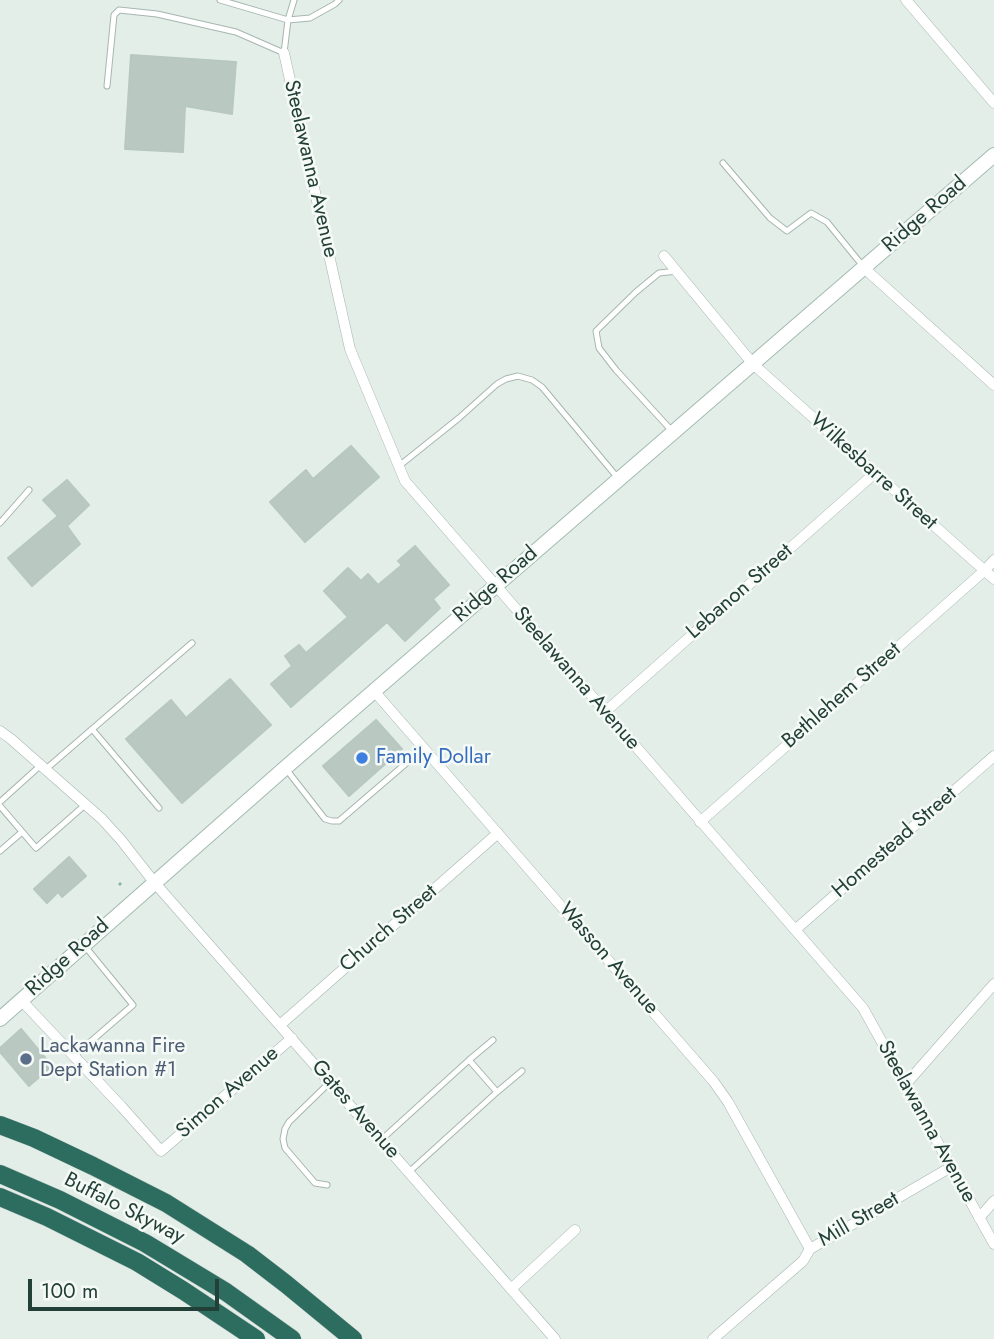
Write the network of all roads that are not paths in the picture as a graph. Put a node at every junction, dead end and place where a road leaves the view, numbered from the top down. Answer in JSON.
{"nodes":[{"id":1,"x":220,"y":0,"type":"edge"},
{"id":2,"x":294,"y":0,"type":"edge"},
{"id":3,"x":339,"y":0,"type":"edge"},
{"id":4,"x":906,"y":0,"type":"edge"},
{"id":5,"x":288,"y":20,"type":"junction"},
{"id":6,"x":284,"y":54,"type":"junction"},
{"id":7,"x":107,"y":86,"type":"dead end"},
{"id":8,"x":994,"y":103,"type":"edge"},
{"id":9,"x":994,"y":155,"type":"edge"},
{"id":10,"x":723,"y":163,"type":"dead end"},
{"id":11,"x":664,"y":256,"type":"dead end"},
{"id":12,"x":864,"y":268,"type":"junction"},
{"id":13,"x":677,"y":271,"type":"junction"},
{"id":14,"x":753,"y":364,"type":"junction"},
{"id":15,"x":994,"y":385,"type":"edge"},
{"id":16,"x":674,"y":433,"type":"junction"},
{"id":17,"x":399,"y":466,"type":"junction"},
{"id":18,"x":875,"y":473,"type":"junction"},
{"id":19,"x":620,"y":480,"type":"junction"},
{"id":20,"x":29,"y":490,"type":"dead end"},
{"id":21,"x":0,"y":523,"type":"edge"},
{"id":22,"x":994,"y":560,"type":"edge"},
{"id":23,"x":984,"y":571,"type":"junction"},
{"id":24,"x":994,"y":579,"type":"edge"},
{"id":25,"x":495,"y":586,"type":"junction"},
{"id":26,"x":192,"y":643,"type":"dead end"},
{"id":27,"x":374,"y":691,"type":"junction"},
{"id":28,"x":605,"y":712,"type":"junction"},
{"id":29,"x":92,"y":729,"type":"junction"},
{"id":30,"x":0,"y":731,"type":"edge"},
{"id":31,"x":424,"y":748,"type":"junction"},
{"id":32,"x":994,"y":757,"type":"edge"},
{"id":33,"x":43,"y":767,"type":"junction"},
{"id":34,"x":285,"y":768,"type":"junction"},
{"id":35,"x":0,"y":804,"type":"edge"},
{"id":36,"x":86,"y":804,"type":"junction"},
{"id":37,"x":159,"y":808,"type":"dead end"},
{"id":38,"x":700,"y":822,"type":"junction"},
{"id":39,"x":22,"y":832,"type":"junction"},
{"id":40,"x":498,"y":833,"type":"junction"},
{"id":41,"x":0,"y":851,"type":"edge"},
{"id":42,"x":154,"y":882,"type":"junction"},
{"id":43,"x":795,"y":930,"type":"junction"},
{"id":44,"x":84,"y":944,"type":"junction"},
{"id":45,"x":994,"y":984,"type":"edge"},
{"id":46,"x":21,"y":1000,"type":"junction"},
{"id":47,"x":0,"y":1019,"type":"edge"},
{"id":48,"x":280,"y":1025,"type":"junction"},
{"id":49,"x":292,"y":1038,"type":"junction"},
{"id":50,"x":493,"y":1040,"type":"dead end"},
{"id":51,"x":74,"y":1056,"type":"junction"},
{"id":52,"x":469,"y":1060,"type":"junction"},
{"id":53,"x":522,"y":1071,"type":"dead end"},
{"id":54,"x":330,"y":1082,"type":"junction"},
{"id":55,"x":905,"y":1085,"type":"junction"},
{"id":56,"x":497,"y":1092,"type":"junction"},
{"id":57,"x":3,"y":1125,"type":"edge"},
{"id":58,"x":381,"y":1140,"type":"junction"},
{"id":59,"x":951,"y":1167,"type":"junction"},
{"id":60,"x":409,"y":1172,"type":"junction"},
{"id":61,"x":0,"y":1174,"type":"edge"},
{"id":62,"x":327,"y":1185,"type":"dead end"},
{"id":63,"x":0,"y":1197,"type":"edge"},
{"id":64,"x":994,"y":1202,"type":"edge"},
{"id":65,"x":979,"y":1218,"type":"junction"},
{"id":66,"x":575,"y":1230,"type":"dead end"},
{"id":67,"x":994,"y":1244,"type":"edge"},
{"id":68,"x":810,"y":1249,"type":"junction"},
{"id":69,"x":510,"y":1289,"type":"junction"},
{"id":70,"x":256,"y":1339,"type":"edge"},
{"id":71,"x":292,"y":1339,"type":"edge"},
{"id":72,"x":353,"y":1339,"type":"edge"},
{"id":73,"x":555,"y":1339,"type":"edge"},
{"id":74,"x":713,"y":1339,"type":"edge"}],
"edges":[{"from":1,"to":5,"type":"lane"},
{"from":2,"to":5,"type":"lane"},
{"from":3,"to":5,"type":"lane"},
{"from":4,"to":8,"type":"street"},
{"from":5,"to":6,"type":"lane"},
{"from":6,"to":7,"type":"lane"},
{"from":6,"to":17,"type":"street","name":"Steelawanna Avenue"},
{"from":9,"to":12,"type":"main road","name":"Ridge Road"},
{"from":10,"to":12,"type":"lane"},
{"from":11,"to":13,"type":"street","name":"Wilkesbarre Street"},
{"from":12,"to":14,"type":"main road","name":"Ridge Road"},
{"from":12,"to":15,"type":"street"},
{"from":13,"to":14,"type":"street","name":"Wilkesbarre Street"},
{"from":13,"to":16,"type":"lane"},
{"from":14,"to":16,"type":"main road","name":"Ridge Road"},
{"from":14,"to":18,"type":"street","name":"Wilkesbarre Street"},
{"from":16,"to":19,"type":"main road","name":"Ridge Road"},
{"from":17,"to":19,"type":"lane"},
{"from":17,"to":25,"type":"street","name":"Steelawanna Avenue"},
{"from":18,"to":23,"type":"street","name":"Wilkesbarre Street"},
{"from":18,"to":28,"type":"street","name":"Lebanon Street"},
{"from":19,"to":25,"type":"main road","name":"Ridge Road"},
{"from":20,"to":21,"type":"lane"},
{"from":22,"to":23,"type":"street","name":"Bethlehem Street"},
{"from":23,"to":24,"type":"street","name":"Wilkesbarre Street"},
{"from":23,"to":38,"type":"street","name":"Bethlehem Street"},
{"from":25,"to":27,"type":"main road","name":"Ridge Road"},
{"from":25,"to":28,"type":"street","name":"Steelawanna Avenue"},
{"from":26,"to":29,"type":"lane"},
{"from":27,"to":31,"type":"street","name":"Wasson Avenue"},
{"from":27,"to":34,"type":"main road","name":"Ridge Road"},
{"from":28,"to":38,"type":"street","name":"Steelawanna Avenue"},
{"from":29,"to":33,"type":"lane"},
{"from":29,"to":37,"type":"lane"},
{"from":30,"to":33,"type":"street","name":"Gates Avenue"},
{"from":31,"to":34,"type":"lane"},
{"from":31,"to":40,"type":"street","name":"Wasson Avenue"},
{"from":32,"to":43,"type":"street","name":"Homestead Street"},
{"from":33,"to":35,"type":"lane"},
{"from":33,"to":36,"type":"street","name":"Gates Avenue"},
{"from":34,"to":42,"type":"main road","name":"Ridge Road"},
{"from":35,"to":39,"type":"lane"},
{"from":36,"to":39,"type":"lane"},
{"from":36,"to":42,"type":"street","name":"Gates Avenue"},
{"from":38,"to":43,"type":"street","name":"Steelawanna Avenue"},
{"from":39,"to":41,"type":"lane"},
{"from":40,"to":48,"type":"street","name":"Church Street"},
{"from":40,"to":68,"type":"street","name":"Wasson Avenue"},
{"from":42,"to":44,"type":"main road","name":"Ridge Road"},
{"from":42,"to":48,"type":"street","name":"Gates Avenue"},
{"from":43,"to":55,"type":"street","name":"Steelawanna Avenue"},
{"from":44,"to":46,"type":"main road","name":"Ridge Road"},
{"from":44,"to":51,"type":"lane"},
{"from":45,"to":55,"type":"street"},
{"from":46,"to":47,"type":"main road","name":"Ridge Road"},
{"from":46,"to":51,"type":"street","name":"Simon Avenue"},
{"from":48,"to":49,"type":"street","name":"Gates Avenue"},
{"from":49,"to":51,"type":"street","name":"Simon Avenue"},
{"from":49,"to":54,"type":"street","name":"Gates Avenue"},
{"from":50,"to":52,"type":"lane"},
{"from":52,"to":56,"type":"lane"},
{"from":52,"to":58,"type":"lane"},
{"from":53,"to":56,"type":"lane"},
{"from":54,"to":58,"type":"street","name":"Gates Avenue"},
{"from":54,"to":62,"type":"lane"},
{"from":55,"to":59,"type":"street","name":"Steelawanna Avenue"},
{"from":56,"to":60,"type":"lane"},
{"from":57,"to":72,"type":"highway"},
{"from":58,"to":60,"type":"street","name":"Gates Avenue"},
{"from":59,"to":65,"type":"street","name":"Steelawanna Avenue"},
{"from":59,"to":68,"type":"street","name":"Mill Street"},
{"from":60,"to":69,"type":"street","name":"Gates Avenue"},
{"from":61,"to":71,"type":"highway","name":"Buffalo Skyway"},
{"from":63,"to":70,"type":"highway","name":"Buffalo Skyway"},
{"from":64,"to":65,"type":"street"},
{"from":65,"to":67,"type":"street","name":"Steelawanna Avenue"},
{"from":66,"to":69,"type":"street"},
{"from":68,"to":74,"type":"street","name":"Mill Street"},
{"from":69,"to":73,"type":"street","name":"Gates Avenue"}]}
